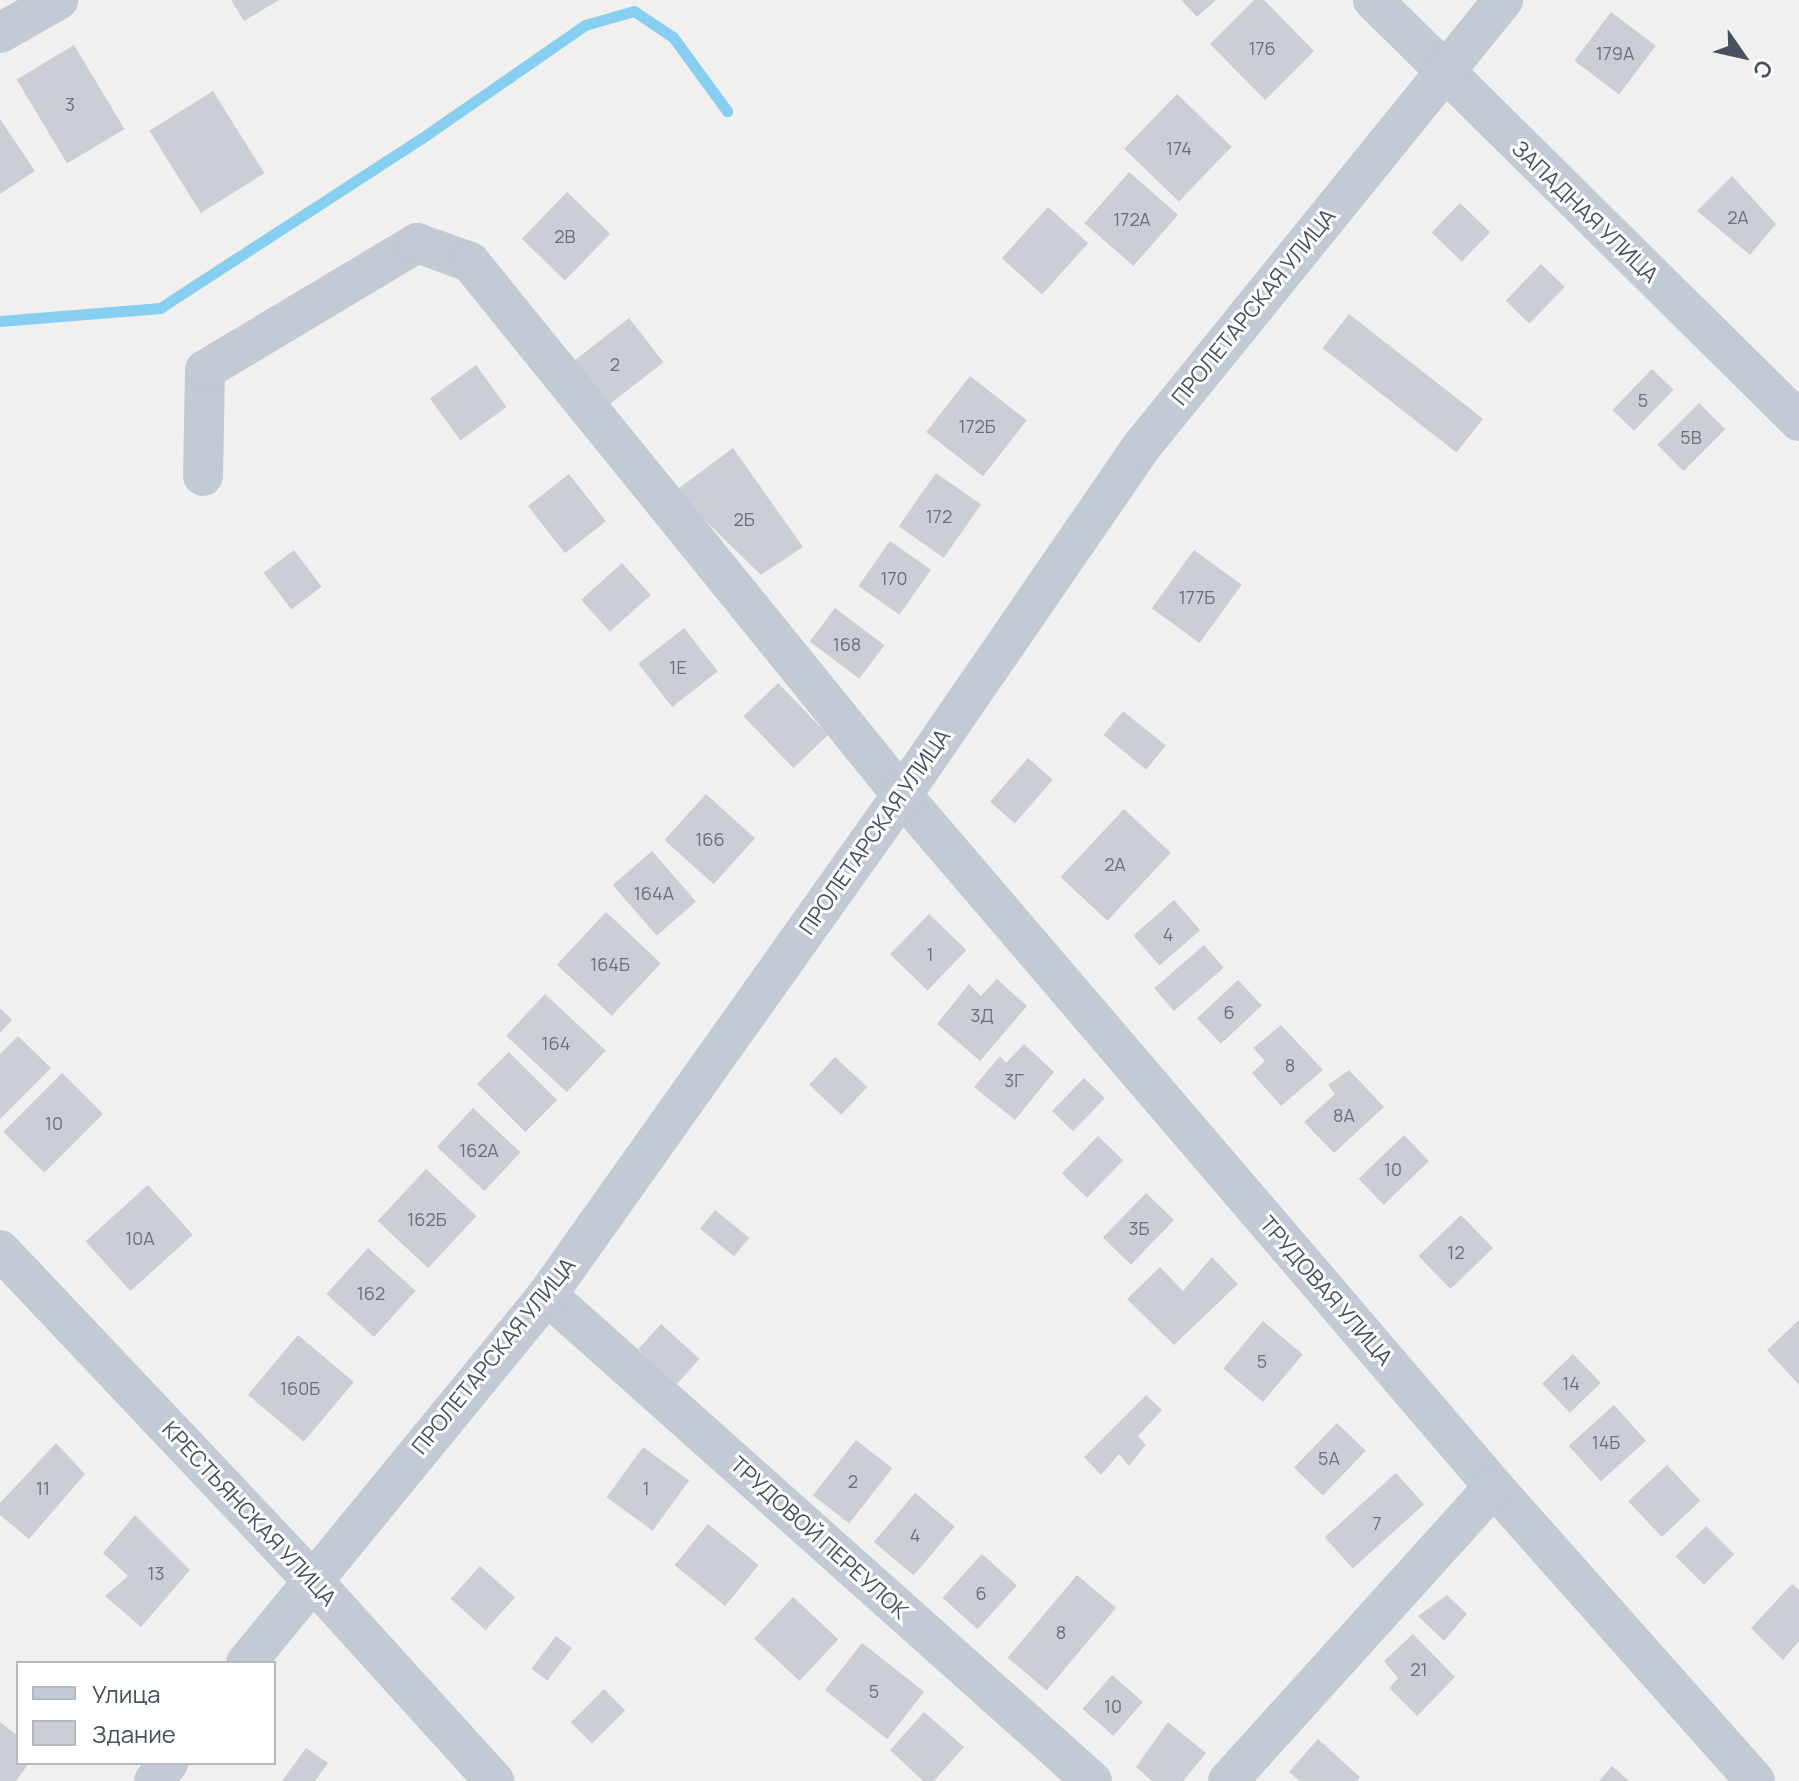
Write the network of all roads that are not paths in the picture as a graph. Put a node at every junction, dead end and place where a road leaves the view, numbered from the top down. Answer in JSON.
{"nodes":[{"id":1,"x":58,"y":0,"type":"edge"},
{"id":2,"x":1373,"y":0,"type":"edge"},
{"id":3,"x":1503,"y":0,"type":"edge"},
{"id":4,"x":0,"y":33,"type":"edge"},
{"id":5,"x":1442,"y":72,"type":"junction"},
{"id":6,"x":1799,"y":421,"type":"edge"},
{"id":7,"x":203,"y":476,"type":"dead end"},
{"id":8,"x":902,"y":795,"type":"junction"},
{"id":9,"x":0,"y":1250,"type":"edge"},
{"id":10,"x":547,"y":1295,"type":"junction"},
{"id":11,"x":1494,"y":1487,"type":"junction"},
{"id":12,"x":311,"y":1579,"type":"junction"},
{"id":13,"x":248,"y":1661,"type":"edge"},
{"id":14,"x":166,"y":1765,"type":"edge"},
{"id":15,"x":154,"y":1781,"type":"edge"},
{"id":16,"x":494,"y":1781,"type":"edge"},
{"id":17,"x":1092,"y":1781,"type":"edge"},
{"id":18,"x":1228,"y":1781,"type":"edge"},
{"id":19,"x":1755,"y":1781,"type":"edge"}],
"edges":[{"from":1,"to":4,"type":"street"},
{"from":2,"to":5,"type":"street","name":"ЗАПАДНАЯ УЛИЦА"},
{"from":3,"to":5,"type":"street","name":"ПРОЛЕТАРСКАЯ УЛИЦА"},
{"from":5,"to":6,"type":"street","name":"ЗАПАДНАЯ УЛИЦА"},
{"from":5,"to":8,"type":"street","name":"ПРОЛЕТАРСКАЯ УЛИЦА"},
{"from":7,"to":8,"type":"street","name":"ТРУДОВАЯ УЛИЦА"},
{"from":8,"to":10,"type":"street","name":"ПРОЛЕТАРСКАЯ УЛИЦА"},
{"from":8,"to":11,"type":"street","name":"ТРУДОВАЯ УЛИЦА"},
{"from":9,"to":12,"type":"street","name":"КРЕСТЬЯНСКАЯ УЛИЦА"},
{"from":10,"to":12,"type":"street","name":"ПРОЛЕТАРСКАЯ УЛИЦА"},
{"from":10,"to":17,"type":"street","name":"ТРУДОВОЙ ПЕРЕУЛОК"},
{"from":11,"to":18,"type":"street"},
{"from":11,"to":19,"type":"street","name":"ТРУДОВАЯ УЛИЦА"},
{"from":12,"to":13,"type":"street","name":"ПРОЛЕТАРСКАЯ УЛИЦА"},
{"from":12,"to":16,"type":"street","name":"КРЕСТЬЯНСКАЯ УЛИЦА"},
{"from":14,"to":15,"type":"street"}]}
